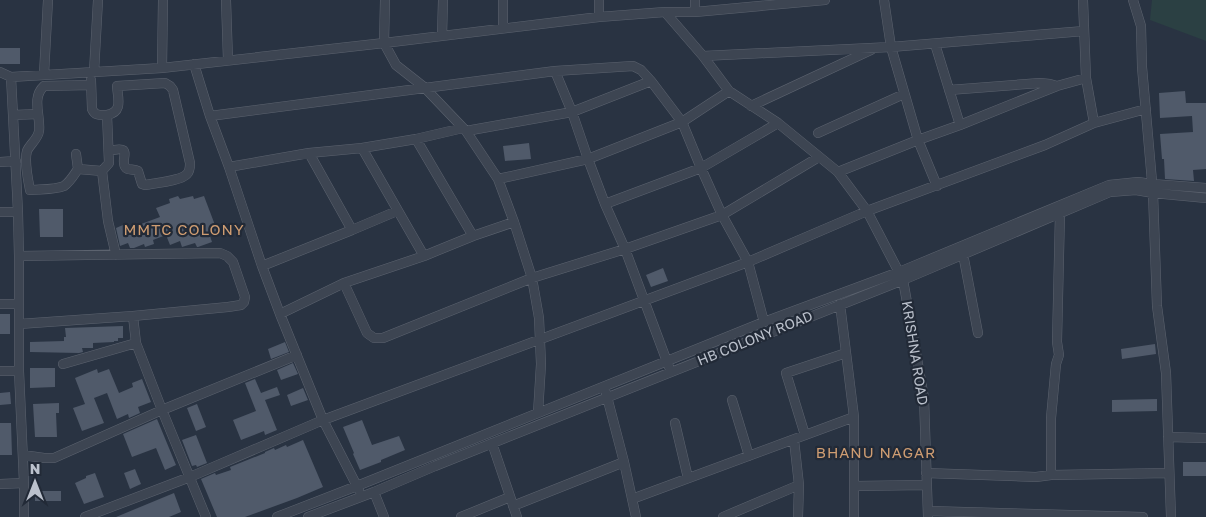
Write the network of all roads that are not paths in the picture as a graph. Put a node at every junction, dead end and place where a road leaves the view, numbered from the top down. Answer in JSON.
{"nodes":[{"id":1,"x":48,"y":0,"type":"edge"},
{"id":2,"x":98,"y":0,"type":"edge"},
{"id":3,"x":163,"y":0,"type":"edge"},
{"id":4,"x":226,"y":0,"type":"edge"},
{"id":5,"x":385,"y":0,"type":"edge"},
{"id":6,"x":443,"y":0,"type":"edge"},
{"id":7,"x":503,"y":0,"type":"edge"},
{"id":8,"x":599,"y":0,"type":"edge"},
{"id":9,"x":695,"y":0,"type":"edge"},
{"id":10,"x":825,"y":0,"type":"edge"},
{"id":11,"x":884,"y":0,"type":"edge"},
{"id":12,"x":1082,"y":0,"type":"edge"},
{"id":13,"x":1133,"y":0,"type":"edge"},
{"id":14,"x":789,"y":2,"type":"edge"},
{"id":15,"x":665,"y":12,"type":"junction"},
{"id":16,"x":695,"y":12,"type":"junction"},
{"id":17,"x":599,"y":17,"type":"junction"},
{"id":18,"x":503,"y":28,"type":"junction"},
{"id":19,"x":1084,"y":31,"type":"junction"},
{"id":20,"x":442,"y":36,"type":"junction"},
{"id":21,"x":384,"y":43,"type":"junction"},
{"id":22,"x":935,"y":44,"type":"junction"},
{"id":23,"x":891,"y":47,"type":"junction"},
{"id":24,"x":875,"y":48,"type":"junction"},
{"id":25,"x":703,"y":56,"type":"junction"},
{"id":26,"x":228,"y":60,"type":"junction"},
{"id":27,"x":194,"y":64,"type":"junction"},
{"id":28,"x":162,"y":68,"type":"junction"},
{"id":29,"x":116,"y":71,"type":"junction"},
{"id":30,"x":555,"y":71,"type":"junction"},
{"id":31,"x":0,"y":72,"type":"edge"},
{"id":32,"x":92,"y":72,"type":"junction"},
{"id":33,"x":44,"y":74,"type":"junction"},
{"id":34,"x":11,"y":77,"type":"junction"},
{"id":35,"x":1086,"y":78,"type":"junction"},
{"id":36,"x":651,"y":81,"type":"junction"},
{"id":37,"x":91,"y":86,"type":"junction"},
{"id":38,"x":117,"y":86,"type":"junction"},
{"id":39,"x":1057,"y":86,"type":"junction"},
{"id":40,"x":424,"y":87,"type":"junction"},
{"id":41,"x":949,"y":90,"type":"junction"},
{"id":42,"x":729,"y":91,"type":"junction"},
{"id":43,"x":904,"y":94,"type":"junction"},
{"id":44,"x":751,"y":106,"type":"junction"},
{"id":45,"x":1146,"y":109,"type":"junction"},
{"id":46,"x":572,"y":112,"type":"junction"},
{"id":47,"x":38,"y":114,"type":"junction"},
{"id":48,"x":107,"y":114,"type":"junction"},
{"id":49,"x":13,"y":115,"type":"junction"},
{"id":50,"x":210,"y":116,"type":"junction"},
{"id":51,"x":682,"y":122,"type":"junction"},
{"id":52,"x":778,"y":123,"type":"junction"},
{"id":53,"x":1094,"y":123,"type":"junction"},
{"id":54,"x":960,"y":125,"type":"junction"},
{"id":55,"x":465,"y":130,"type":"junction"},
{"id":56,"x":818,"y":133,"type":"dead end"},
{"id":57,"x":416,"y":139,"type":"junction"},
{"id":58,"x":918,"y":140,"type":"junction"},
{"id":59,"x":362,"y":148,"type":"junction"},
{"id":60,"x":108,"y":151,"type":"junction"},
{"id":61,"x":309,"y":153,"type":"junction"},
{"id":62,"x":76,"y":154,"type":"dead end"},
{"id":63,"x":819,"y":157,"type":"junction"},
{"id":64,"x":588,"y":159,"type":"junction"},
{"id":65,"x":16,"y":161,"type":"junction"},
{"id":66,"x":0,"y":162,"type":"edge"},
{"id":67,"x":229,"y":167,"type":"junction"},
{"id":68,"x":701,"y":168,"type":"junction"},
{"id":69,"x":78,"y":169,"type":"junction"},
{"id":70,"x":102,"y":170,"type":"junction"},
{"id":71,"x":838,"y":172,"type":"junction"},
{"id":72,"x":498,"y":179,"type":"junction"},
{"id":73,"x":937,"y":186,"type":"junction"},
{"id":74,"x":1152,"y":188,"type":"junction"},
{"id":75,"x":1206,"y":188,"type":"edge"},
{"id":76,"x":30,"y":190,"type":"junction"},
{"id":77,"x":18,"y":191,"type":"junction"},
{"id":78,"x":1206,"y":198,"type":"edge"},
{"id":79,"x":605,"y":204,"type":"junction"},
{"id":80,"x":397,"y":211,"type":"junction"},
{"id":81,"x":0,"y":212,"type":"edge"},
{"id":82,"x":18,"y":212,"type":"junction"},
{"id":83,"x":867,"y":212,"type":"junction"},
{"id":84,"x":1060,"y":214,"type":"junction"},
{"id":85,"x":722,"y":215,"type":"junction"},
{"id":86,"x":514,"y":222,"type":"junction"},
{"id":87,"x":352,"y":230,"type":"junction"},
{"id":88,"x":473,"y":236,"type":"junction"},
{"id":89,"x":625,"y":249,"type":"junction"},
{"id":90,"x":963,"y":254,"type":"junction"},
{"id":91,"x":116,"y":255,"type":"junction"},
{"id":92,"x":19,"y":256,"type":"junction"},
{"id":93,"x":424,"y":256,"type":"junction"},
{"id":94,"x":748,"y":262,"type":"junction"},
{"id":95,"x":262,"y":266,"type":"junction"},
{"id":96,"x":901,"y":276,"type":"junction"},
{"id":97,"x":532,"y":278,"type":"junction"},
{"id":98,"x":344,"y":283,"type":"junction"},
{"id":99,"x":645,"y":301,"type":"junction"},
{"id":100,"x":0,"y":304,"type":"edge"},
{"id":101,"x":19,"y":304,"type":"junction"},
{"id":102,"x":840,"y":304,"type":"junction"},
{"id":103,"x":280,"y":314,"type":"junction"},
{"id":104,"x":134,"y":316,"type":"junction"},
{"id":105,"x":764,"y":322,"type":"junction"},
{"id":106,"x":19,"y":324,"type":"junction"},
{"id":107,"x":978,"y":333,"type":"dead end"},
{"id":108,"x":540,"y":340,"type":"junction"},
{"id":109,"x":136,"y":343,"type":"junction"},
{"id":110,"x":846,"y":353,"type":"junction"},
{"id":111,"x":297,"y":355,"type":"junction"},
{"id":112,"x":666,"y":362,"type":"junction"},
{"id":113,"x":64,"y":364,"type":"dead end"},
{"id":114,"x":0,"y":371,"type":"edge"},
{"id":115,"x":19,"y":371,"type":"junction"},
{"id":116,"x":671,"y":372,"type":"junction"},
{"id":117,"x":604,"y":387,"type":"junction"},
{"id":118,"x":608,"y":397,"type":"junction"},
{"id":119,"x":732,"y":400,"type":"dead end"},
{"id":120,"x":162,"y":410,"type":"junction"},
{"id":121,"x":538,"y":413,"type":"junction"},
{"id":122,"x":854,"y":417,"type":"junction"},
{"id":123,"x":324,"y":420,"type":"junction"},
{"id":124,"x":675,"y":423,"type":"dead end"},
{"id":125,"x":805,"y":435,"type":"junction"},
{"id":126,"x":1168,"y":437,"type":"junction"},
{"id":127,"x":1206,"y":438,"type":"edge"},
{"id":128,"x":794,"y":440,"type":"junction"},
{"id":129,"x":492,"y":443,"type":"junction"},
{"id":130,"x":23,"y":455,"type":"junction"},
{"id":131,"x":749,"y":456,"type":"junction"},
{"id":132,"x":624,"y":462,"type":"junction"},
{"id":133,"x":926,"y":473,"type":"junction"},
{"id":134,"x":1169,"y":473,"type":"junction"},
{"id":135,"x":1051,"y":475,"type":"junction"},
{"id":136,"x":190,"y":477,"type":"junction"},
{"id":137,"x":688,"y":478,"type":"junction"},
{"id":138,"x":24,"y":483,"type":"junction"},
{"id":139,"x":0,"y":484,"type":"edge"},
{"id":140,"x":799,"y":485,"type":"junction"},
{"id":141,"x":926,"y":485,"type":"junction"},
{"id":142,"x":358,"y":486,"type":"junction"},
{"id":143,"x":854,"y":486,"type":"junction"},
{"id":144,"x":374,"y":492,"type":"junction"},
{"id":145,"x":363,"y":496,"type":"junction"},
{"id":146,"x":632,"y":499,"type":"junction"},
{"id":147,"x":512,"y":502,"type":"junction"},
{"id":148,"x":928,"y":514,"type":"edge"},
{"id":149,"x":24,"y":517,"type":"edge"},
{"id":150,"x":85,"y":517,"type":"edge"},
{"id":151,"x":206,"y":517,"type":"edge"},
{"id":152,"x":277,"y":517,"type":"edge"},
{"id":153,"x":308,"y":517,"type":"edge"},
{"id":154,"x":384,"y":517,"type":"edge"},
{"id":155,"x":461,"y":517,"type":"edge"},
{"id":156,"x":517,"y":517,"type":"edge"},
{"id":157,"x":636,"y":517,"type":"edge"},
{"id":158,"x":723,"y":517,"type":"edge"},
{"id":159,"x":798,"y":517,"type":"edge"},
{"id":160,"x":854,"y":517,"type":"edge"},
{"id":161,"x":1143,"y":517,"type":"edge"},
{"id":162,"x":1171,"y":517,"type":"edge"}],
"edges":[{"from":1,"to":33,"type":"street"},
{"from":2,"to":32,"type":"street"},
{"from":3,"to":28,"type":"street"},
{"from":4,"to":26,"type":"street"},
{"from":5,"to":21,"type":"street"},
{"from":6,"to":20,"type":"street"},
{"from":7,"to":18,"type":"street"},
{"from":8,"to":17,"type":"street"},
{"from":9,"to":16,"type":"street"},
{"from":10,"to":14,"type":"street"},
{"from":11,"to":23,"type":"street"},
{"from":12,"to":19,"type":"street"},
{"from":13,"to":45,"type":"street"},
{"from":14,"to":16,"type":"street"},
{"from":15,"to":16,"type":"street"},
{"from":15,"to":17,"type":"street"},
{"from":15,"to":25,"type":"street","name":"KRISHNA ROAD"},
{"from":17,"to":18,"type":"street"},
{"from":18,"to":20,"type":"street"},
{"from":19,"to":22,"type":"street"},
{"from":19,"to":35,"type":"street"},
{"from":20,"to":21,"type":"street"},
{"from":21,"to":26,"type":"street"},
{"from":21,"to":40,"type":"street"},
{"from":22,"to":23,"type":"street"},
{"from":22,"to":41,"type":"street"},
{"from":23,"to":24,"type":"street"},
{"from":23,"to":43,"type":"street"},
{"from":24,"to":25,"type":"street"},
{"from":24,"to":44,"type":"street"},
{"from":25,"to":42,"type":"street","name":"KRISHNA ROAD"},
{"from":26,"to":27,"type":"street"},
{"from":27,"to":28,"type":"street"},
{"from":27,"to":50,"type":"street"},
{"from":28,"to":29,"type":"street"},
{"from":29,"to":32,"type":"street"},
{"from":29,"to":38,"type":"street"},
{"from":30,"to":36,"type":"street"},
{"from":30,"to":40,"type":"street"},
{"from":30,"to":46,"type":"street"},
{"from":31,"to":34,"type":"street"},
{"from":32,"to":33,"type":"street"},
{"from":32,"to":37,"type":"street"},
{"from":33,"to":34,"type":"street"},
{"from":34,"to":49,"type":"street"},
{"from":35,"to":39,"type":"street"},
{"from":35,"to":53,"type":"street"},
{"from":36,"to":46,"type":"street"},
{"from":36,"to":51,"type":"street"},
{"from":37,"to":47,"type":"street"},
{"from":37,"to":48,"type":"street"},
{"from":38,"to":48,"type":"street"},
{"from":38,"to":60,"type":"street"},
{"from":39,"to":41,"type":"street"},
{"from":39,"to":54,"type":"street"},
{"from":40,"to":50,"type":"street"},
{"from":40,"to":55,"type":"street"},
{"from":41,"to":54,"type":"street"},
{"from":42,"to":44,"type":"street","name":"KRISHNA ROAD"},
{"from":42,"to":51,"type":"street"},
{"from":43,"to":56,"type":"street"},
{"from":43,"to":58,"type":"street"},
{"from":44,"to":52,"type":"street","name":"KRISHNA ROAD"},
{"from":45,"to":53,"type":"street"},
{"from":45,"to":74,"type":"street"},
{"from":46,"to":55,"type":"street"},
{"from":46,"to":64,"type":"street"},
{"from":47,"to":49,"type":"street"},
{"from":47,"to":76,"type":"street"},
{"from":48,"to":60,"type":"street"},
{"from":49,"to":65,"type":"street"},
{"from":50,"to":67,"type":"street"},
{"from":51,"to":64,"type":"street"},
{"from":51,"to":68,"type":"street"},
{"from":52,"to":63,"type":"street","name":"KRISHNA ROAD"},
{"from":52,"to":68,"type":"street"},
{"from":53,"to":73,"type":"street"},
{"from":54,"to":58,"type":"street"},
{"from":55,"to":57,"type":"street"},
{"from":55,"to":72,"type":"street"},
{"from":57,"to":59,"type":"street"},
{"from":57,"to":88,"type":"street"},
{"from":58,"to":71,"type":"street"},
{"from":58,"to":73,"type":"street"},
{"from":59,"to":61,"type":"street"},
{"from":59,"to":80,"type":"street"},
{"from":60,"to":70,"type":"street"},
{"from":61,"to":67,"type":"street"},
{"from":61,"to":87,"type":"street"},
{"from":62,"to":69,"type":"street"},
{"from":63,"to":71,"type":"street","name":"KRISHNA ROAD"},
{"from":63,"to":85,"type":"street"},
{"from":64,"to":72,"type":"street"},
{"from":64,"to":79,"type":"street"},
{"from":65,"to":66,"type":"street"},
{"from":65,"to":77,"type":"street"},
{"from":67,"to":95,"type":"street"},
{"from":68,"to":79,"type":"street"},
{"from":68,"to":85,"type":"street"},
{"from":69,"to":70,"type":"street"},
{"from":69,"to":76,"type":"street"},
{"from":70,"to":91,"type":"street"},
{"from":71,"to":83,"type":"street","name":"KRISHNA ROAD"},
{"from":72,"to":86,"type":"street"},
{"from":73,"to":83,"type":"street"},
{"from":74,"to":75,"type":"street"},
{"from":74,"to":78,"type":"street","name":"HB COLONY ROAD"},
{"from":74,"to":84,"type":"street","name":"HB COLONY ROAD"},
{"from":74,"to":96,"type":"street"},
{"from":74,"to":126,"type":"street"},
{"from":76,"to":77,"type":"street"},
{"from":77,"to":82,"type":"street"},
{"from":79,"to":89,"type":"street"},
{"from":80,"to":87,"type":"street"},
{"from":80,"to":93,"type":"street"},
{"from":81,"to":82,"type":"street"},
{"from":82,"to":92,"type":"street"},
{"from":83,"to":94,"type":"street"},
{"from":83,"to":96,"type":"street","name":"KRISHNA ROAD"},
{"from":84,"to":90,"type":"street","name":"HB COLONY ROAD"},
{"from":84,"to":135,"type":"street"},
{"from":85,"to":89,"type":"street"},
{"from":85,"to":94,"type":"street"},
{"from":86,"to":88,"type":"street"},
{"from":86,"to":97,"type":"street"},
{"from":87,"to":95,"type":"street"},
{"from":88,"to":93,"type":"street"},
{"from":89,"to":97,"type":"street"},
{"from":89,"to":99,"type":"street"},
{"from":90,"to":96,"type":"street","name":"HB COLONY ROAD"},
{"from":90,"to":107,"type":"street"},
{"from":91,"to":92,"type":"street"},
{"from":91,"to":104,"type":"street"},
{"from":92,"to":101,"type":"street"},
{"from":93,"to":98,"type":"street"},
{"from":94,"to":99,"type":"street"},
{"from":94,"to":105,"type":"street"},
{"from":95,"to":103,"type":"street"},
{"from":96,"to":102,"type":"street","name":"HB COLONY ROAD"},
{"from":96,"to":105,"type":"street"},
{"from":96,"to":133,"type":"street","name":"KRISHNA ROAD"},
{"from":97,"to":98,"type":"street"},
{"from":97,"to":108,"type":"street"},
{"from":98,"to":103,"type":"street"},
{"from":99,"to":108,"type":"street"},
{"from":99,"to":112,"type":"street"},
{"from":100,"to":101,"type":"street"},
{"from":101,"to":106,"type":"street"},
{"from":102,"to":110,"type":"street"},
{"from":102,"to":116,"type":"street","name":"HB COLONY ROAD"},
{"from":103,"to":111,"type":"street"},
{"from":104,"to":106,"type":"street"},
{"from":104,"to":109,"type":"street"},
{"from":105,"to":112,"type":"street"},
{"from":106,"to":115,"type":"street"},
{"from":108,"to":121,"type":"street"},
{"from":108,"to":123,"type":"street"},
{"from":109,"to":113,"type":"street"},
{"from":109,"to":120,"type":"street"},
{"from":110,"to":122,"type":"street"},
{"from":110,"to":125,"type":"street"},
{"from":111,"to":120,"type":"street"},
{"from":111,"to":123,"type":"street"},
{"from":112,"to":116,"type":"street"},
{"from":112,"to":117,"type":"street"},
{"from":114,"to":115,"type":"street"},
{"from":115,"to":130,"type":"street"},
{"from":116,"to":118,"type":"street","name":"HB COLONY ROAD"},
{"from":117,"to":118,"type":"street"},
{"from":117,"to":121,"type":"street"},
{"from":118,"to":129,"type":"street","name":"HB COLONY ROAD"},
{"from":118,"to":132,"type":"street"},
{"from":119,"to":131,"type":"street"},
{"from":120,"to":130,"type":"street"},
{"from":120,"to":136,"type":"street"},
{"from":121,"to":142,"type":"street"},
{"from":122,"to":125,"type":"street"},
{"from":122,"to":143,"type":"street"},
{"from":123,"to":136,"type":"street"},
{"from":123,"to":142,"type":"street"},
{"from":124,"to":137,"type":"street"},
{"from":125,"to":128,"type":"street"},
{"from":126,"to":127,"type":"street"},
{"from":126,"to":134,"type":"street"},
{"from":128,"to":131,"type":"street"},
{"from":128,"to":140,"type":"street"},
{"from":129,"to":144,"type":"street","name":"HB COLONY ROAD"},
{"from":129,"to":147,"type":"street"},
{"from":130,"to":138,"type":"street"},
{"from":131,"to":137,"type":"street"},
{"from":132,"to":146,"type":"street"},
{"from":132,"to":147,"type":"street"},
{"from":133,"to":135,"type":"street"},
{"from":133,"to":141,"type":"street","name":"KRISHNA ROAD"},
{"from":134,"to":135,"type":"street"},
{"from":134,"to":162,"type":"street"},
{"from":136,"to":150,"type":"street"},
{"from":136,"to":151,"type":"street"},
{"from":137,"to":146,"type":"street"},
{"from":138,"to":139,"type":"street"},
{"from":138,"to":149,"type":"street"},
{"from":140,"to":158,"type":"street"},
{"from":140,"to":159,"type":"street"},
{"from":141,"to":143,"type":"street"},
{"from":141,"to":148,"type":"street","name":"KRISHNA ROAD"},
{"from":142,"to":145,"type":"street"},
{"from":142,"to":152,"type":"street"},
{"from":143,"to":160,"type":"street"},
{"from":144,"to":145,"type":"street","name":"HB COLONY ROAD"},
{"from":144,"to":154,"type":"street"},
{"from":145,"to":153,"type":"street","name":"HB COLONY ROAD"},
{"from":146,"to":157,"type":"street"},
{"from":147,"to":155,"type":"street"},
{"from":147,"to":156,"type":"street"},
{"from":148,"to":161,"type":"street"}]}
